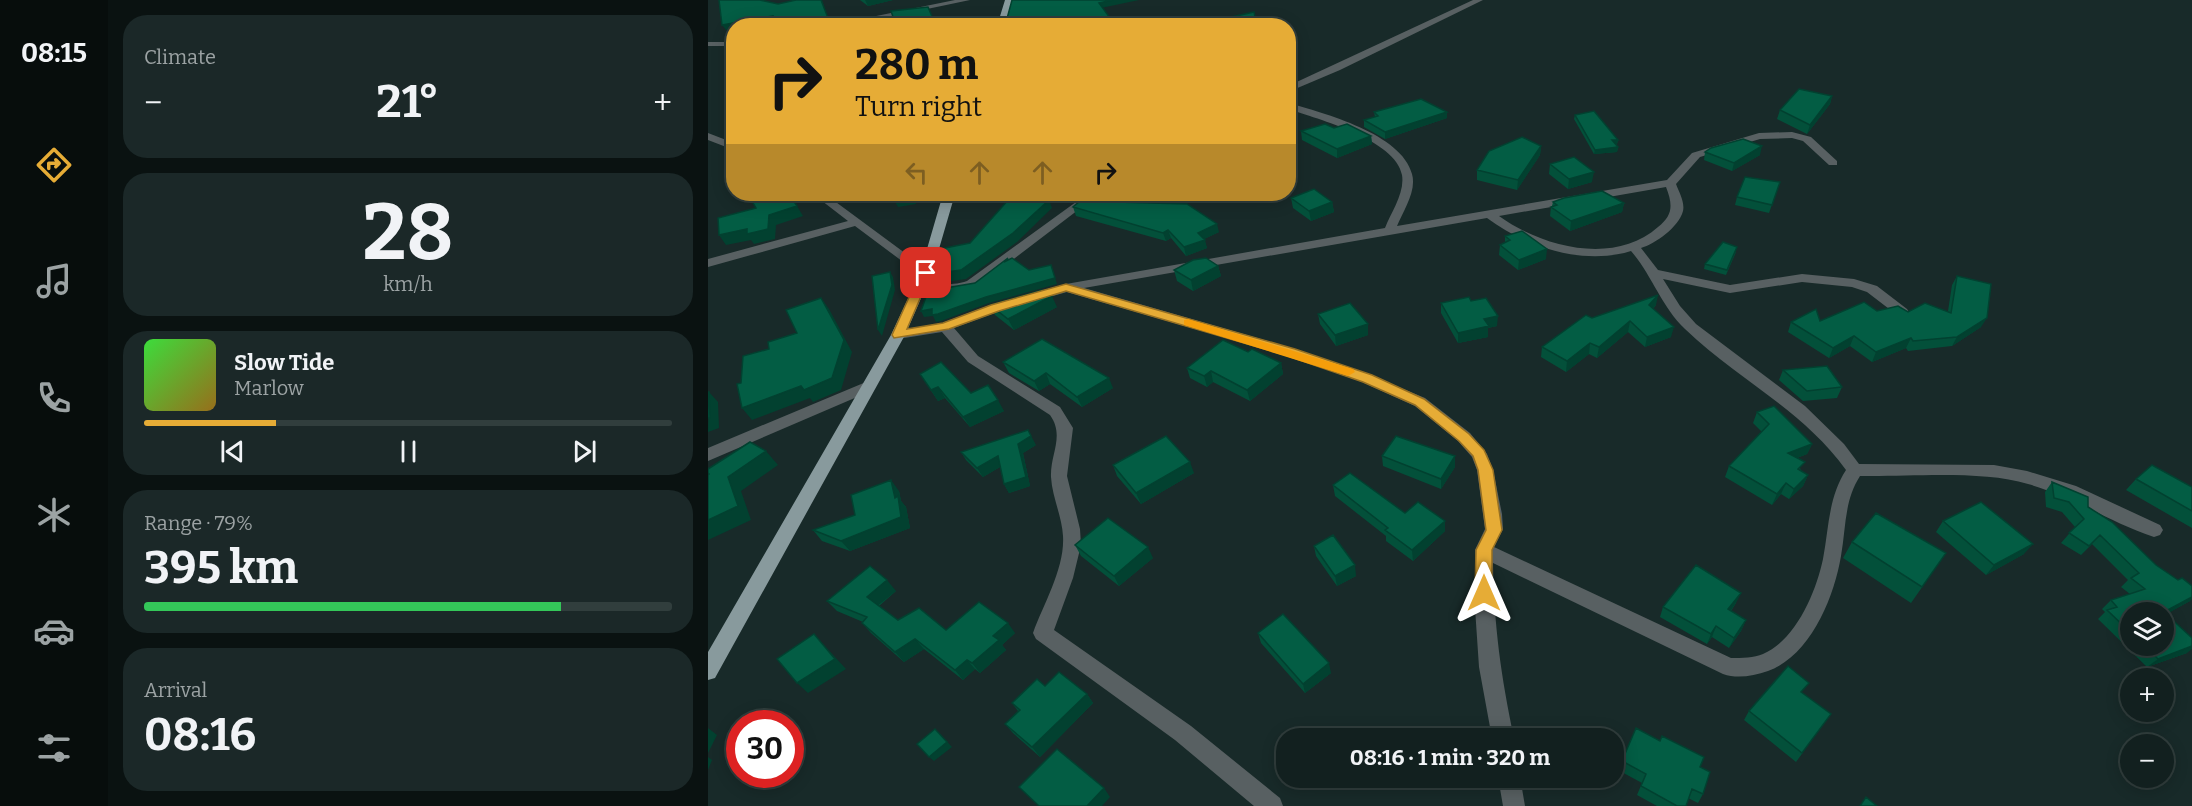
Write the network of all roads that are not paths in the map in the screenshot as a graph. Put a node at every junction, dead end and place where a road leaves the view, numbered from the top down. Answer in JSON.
{"nodes":[{"id":1,"x":966,"y":0,"type":"edge"},
{"id":2,"x":1009,"y":0,"type":"edge"},
{"id":3,"x":1479,"y":0,"type":"edge"},
{"id":4,"x":873,"y":18,"type":"edge"},
{"id":5,"x":1003,"y":18,"type":"edge"},
{"id":6,"x":708,"y":44,"type":"edge"},
{"id":7,"x":726,"y":44,"type":"edge"},
{"id":8,"x":1296,"y":85,"type":"edge"},
{"id":9,"x":1296,"y":109,"type":"edge"},
{"id":10,"x":708,"y":136,"type":"edge"},
{"id":11,"x":726,"y":144,"type":"edge"},
{"id":12,"x":1833,"y":163,"type":"dead end"},
{"id":13,"x":1670,"y":183,"type":"junction"},
{"id":14,"x":829,"y":201,"type":"edge"},
{"id":15,"x":947,"y":201,"type":"edge"},
{"id":16,"x":1084,"y":201,"type":"edge"},
{"id":17,"x":1488,"y":213,"type":"junction"},
{"id":18,"x":858,"y":222,"type":"junction"},
{"id":19,"x":1390,"y":229,"type":"junction"},
{"id":20,"x":1635,"y":249,"type":"junction"},
{"id":21,"x":708,"y":263,"type":"edge"},
{"id":22,"x":926,"y":273,"type":"junction"},
{"id":23,"x":1652,"y":273,"type":"junction"},
{"id":24,"x":1066,"y":288,"type":"junction"},
{"id":25,"x":918,"y":291,"type":"junction"},
{"id":26,"x":1902,"y":312,"type":"edge"},
{"id":27,"x":945,"y":327,"type":"junction"},
{"id":28,"x":898,"y":335,"type":"junction"},
{"id":29,"x":866,"y":387,"type":"junction"},
{"id":30,"x":708,"y":455,"type":"edge"},
{"id":31,"x":1855,"y":470,"type":"junction"},
{"id":32,"x":2154,"y":530,"type":"dead end"},
{"id":33,"x":1484,"y":550,"type":"junction"},
{"id":34,"x":708,"y":671,"type":"edge"},
{"id":35,"x":1501,"y":728,"type":"edge"},
{"id":36,"x":1511,"y":788,"type":"edge"},
{"id":37,"x":1272,"y":806,"type":"edge"},
{"id":38,"x":1514,"y":806,"type":"edge"}],
"edges":[{"from":1,"to":4,"type":"street"},
{"from":2,"to":5,"type":"main road"},
{"from":3,"to":8,"type":"street"},
{"from":6,"to":7,"type":"street"},
{"from":9,"to":19,"type":"street"},
{"from":10,"to":11,"type":"street"},
{"from":12,"to":13,"type":"street"},
{"from":13,"to":17,"type":"street"},
{"from":13,"to":20,"type":"street"},
{"from":14,"to":18,"type":"street"},
{"from":15,"to":22,"type":"main road"},
{"from":16,"to":25,"type":"street"},
{"from":17,"to":19,"type":"street"},
{"from":17,"to":20,"type":"street"},
{"from":18,"to":21,"type":"street"},
{"from":18,"to":22,"type":"street"},
{"from":19,"to":24,"type":"street"},
{"from":20,"to":23,"type":"street"},
{"from":22,"to":25,"type":"main road"},
{"from":23,"to":26,"type":"street"},
{"from":23,"to":31,"type":"street"},
{"from":24,"to":27,"type":"street"},
{"from":24,"to":33,"type":"street"},
{"from":25,"to":28,"type":"main road"},
{"from":27,"to":28,"type":"street"},
{"from":27,"to":37,"type":"street"},
{"from":28,"to":29,"type":"main road"},
{"from":29,"to":30,"type":"street"},
{"from":29,"to":34,"type":"main road"},
{"from":31,"to":32,"type":"street"},
{"from":31,"to":33,"type":"street"},
{"from":33,"to":35,"type":"street"},
{"from":36,"to":38,"type":"street"}]}
